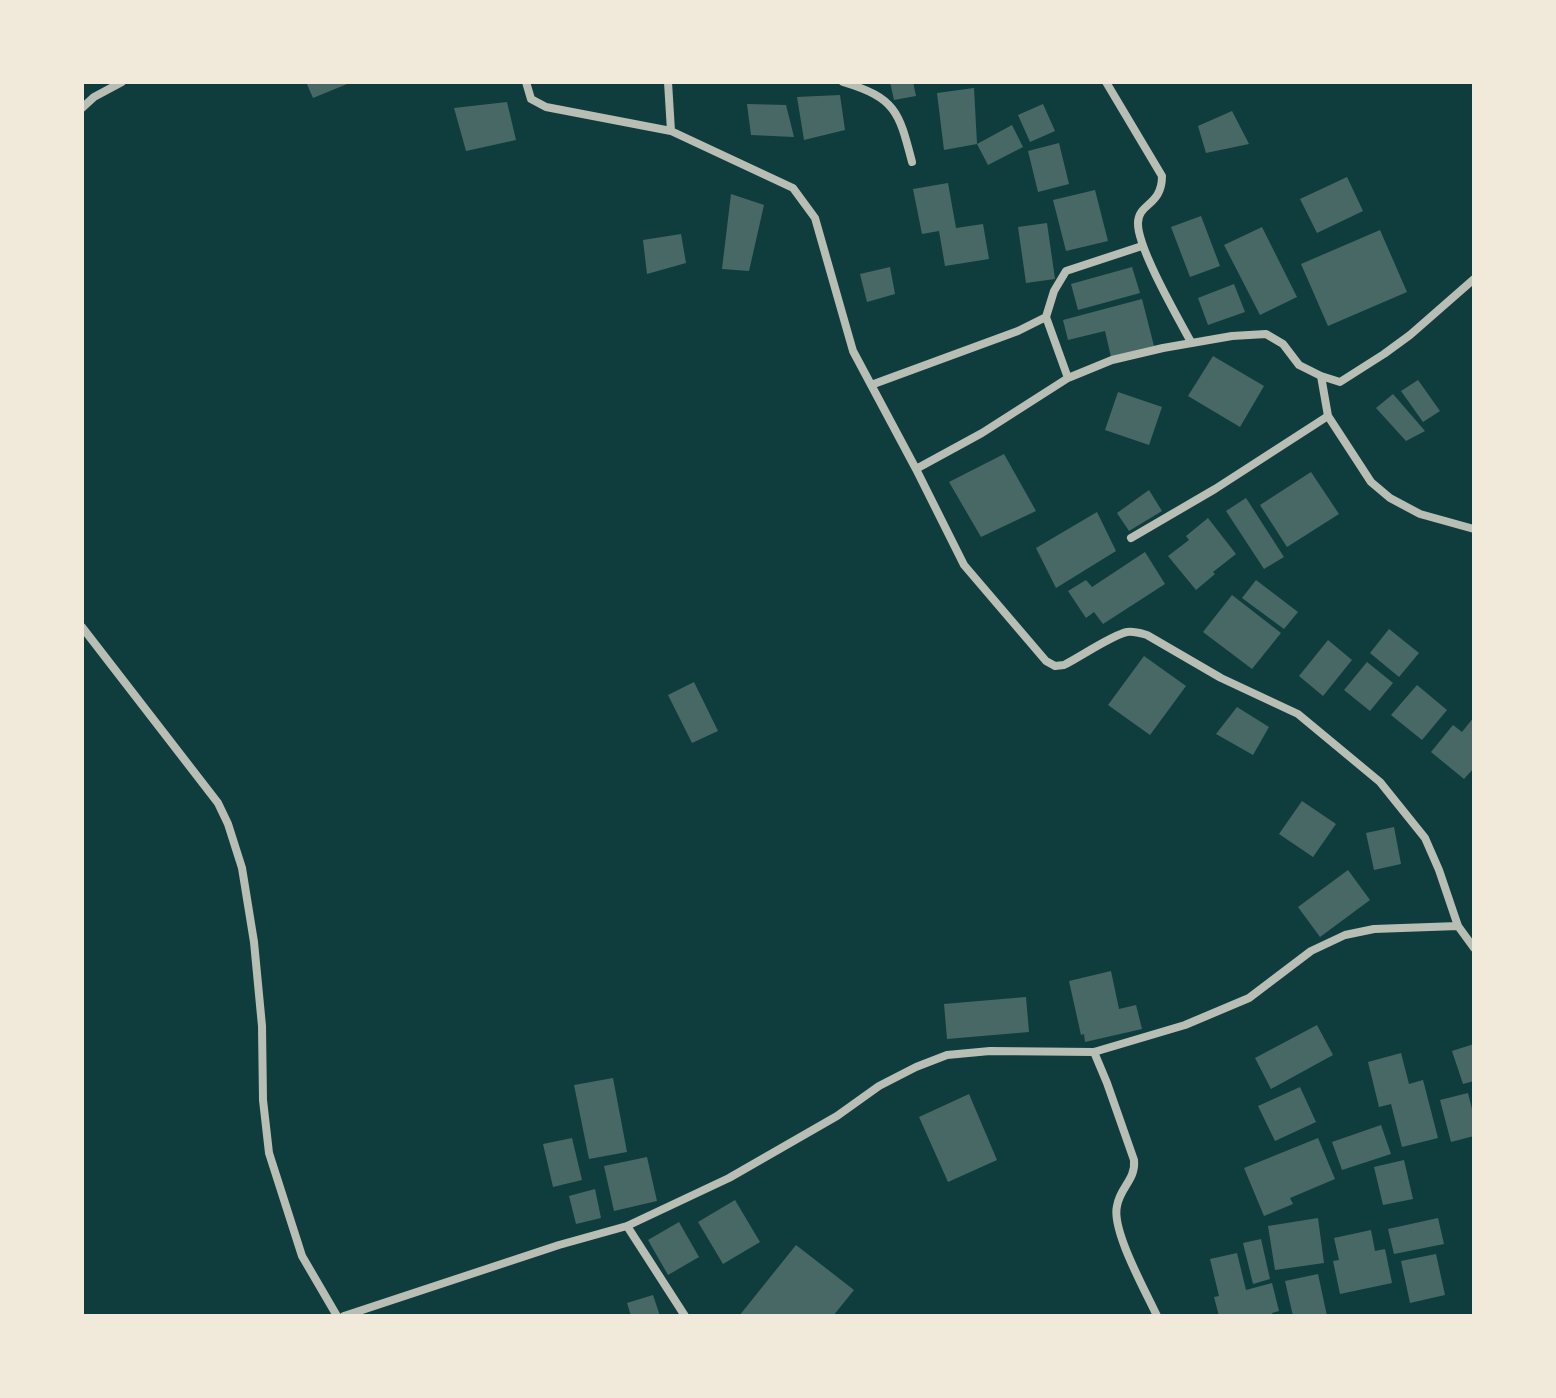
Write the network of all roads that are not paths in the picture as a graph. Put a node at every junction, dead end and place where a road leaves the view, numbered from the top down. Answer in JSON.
{"nodes":[{"id":1,"x":122,"y":82,"type":"edge"},
{"id":2,"x":526,"y":82,"type":"edge"},
{"id":3,"x":668,"y":82,"type":"edge"},
{"id":4,"x":843,"y":82,"type":"edge"},
{"id":5,"x":1106,"y":82,"type":"edge"},
{"id":6,"x":82,"y":108,"type":"edge"},
{"id":7,"x":671,"y":131,"type":"junction"},
{"id":8,"x":912,"y":162,"type":"dead end"},
{"id":9,"x":1142,"y":246,"type":"junction"},
{"id":10,"x":1474,"y":279,"type":"edge"},
{"id":11,"x":1046,"y":317,"type":"junction"},
{"id":12,"x":1191,"y":342,"type":"junction"},
{"id":13,"x":1321,"y":376,"type":"junction"},
{"id":14,"x":1068,"y":378,"type":"junction"},
{"id":15,"x":871,"y":385,"type":"junction"},
{"id":16,"x":1328,"y":416,"type":"junction"},
{"id":17,"x":916,"y":469,"type":"junction"},
{"id":18,"x":1474,"y":529,"type":"edge"},
{"id":19,"x":1131,"y":538,"type":"dead end"},
{"id":20,"x":82,"y":627,"type":"edge"},
{"id":21,"x":1458,"y":926,"type":"junction"},
{"id":22,"x":1474,"y":948,"type":"edge"},
{"id":23,"x":1094,"y":1052,"type":"junction"},
{"id":24,"x":627,"y":1226,"type":"junction"},
{"id":25,"x":337,"y":1316,"type":"edge"},
{"id":26,"x":344,"y":1316,"type":"edge"},
{"id":27,"x":685,"y":1316,"type":"edge"},
{"id":28,"x":1157,"y":1316,"type":"edge"}],
"edges":[{"from":1,"to":6,"type":"street"},
{"from":2,"to":7,"type":"street"},
{"from":3,"to":7,"type":"street"},
{"from":4,"to":8,"type":"street"},
{"from":5,"to":9,"type":"street"},
{"from":7,"to":15,"type":"street"},
{"from":9,"to":11,"type":"street"},
{"from":9,"to":12,"type":"street"},
{"from":10,"to":13,"type":"street"},
{"from":11,"to":14,"type":"street"},
{"from":11,"to":15,"type":"street"},
{"from":12,"to":13,"type":"street"},
{"from":12,"to":14,"type":"street"},
{"from":13,"to":16,"type":"street"},
{"from":14,"to":17,"type":"street"},
{"from":15,"to":17,"type":"street"},
{"from":16,"to":18,"type":"street"},
{"from":16,"to":19,"type":"street"},
{"from":17,"to":21,"type":"street"},
{"from":20,"to":25,"type":"street"},
{"from":21,"to":22,"type":"street"},
{"from":21,"to":23,"type":"street"},
{"from":23,"to":24,"type":"street"},
{"from":23,"to":28,"type":"street"},
{"from":24,"to":26,"type":"street"},
{"from":24,"to":27,"type":"street"}]}
